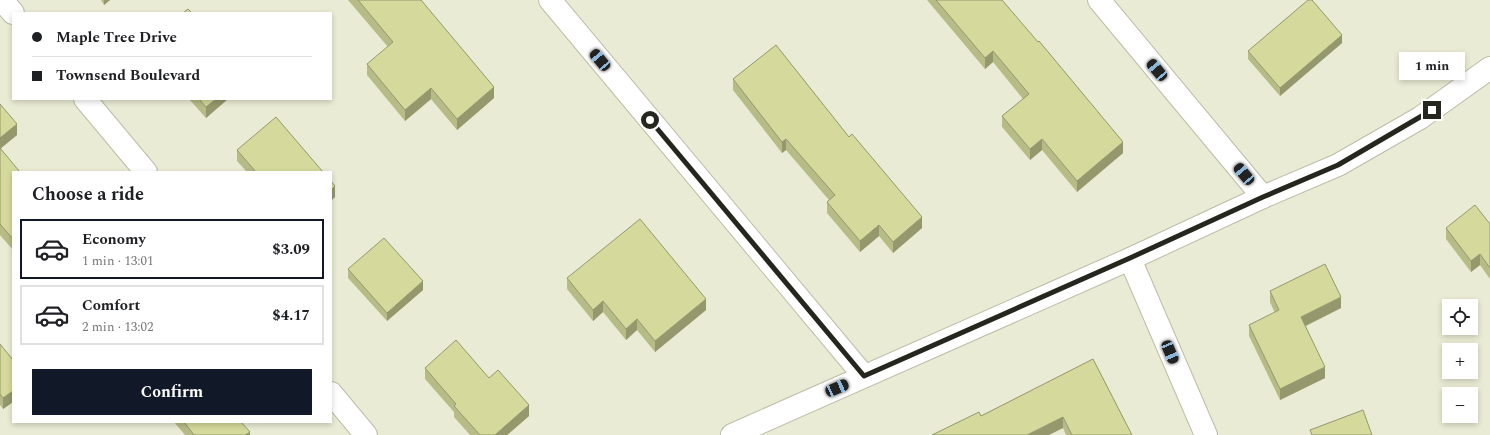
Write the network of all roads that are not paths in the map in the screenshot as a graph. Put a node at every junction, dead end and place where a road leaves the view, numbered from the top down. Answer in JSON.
{"nodes":[{"id":1,"x":2,"y":0,"type":"edge"},
{"id":2,"x":550,"y":0,"type":"edge"},
{"id":3,"x":1098,"y":0,"type":"edge"},
{"id":4,"x":12,"y":12,"type":"edge"},
{"id":5,"x":1490,"y":68,"type":"edge"},
{"id":6,"x":86,"y":100,"type":"edge"},
{"id":7,"x":145,"y":171,"type":"edge"},
{"id":8,"x":1263,"y":197,"type":"junction"},
{"id":9,"x":1130,"y":258,"type":"junction"},
{"id":10,"x":864,"y":376,"type":"junction"},
{"id":11,"x":332,"y":394,"type":"edge"},
{"id":12,"x":366,"y":435,"type":"edge"},
{"id":13,"x":732,"y":435,"type":"edge"},
{"id":14,"x":1206,"y":435,"type":"edge"}],
"edges":[{"from":1,"to":4,"type":"street"},
{"from":2,"to":10,"type":"street"},
{"from":3,"to":8,"type":"street"},
{"from":5,"to":8,"type":"street"},
{"from":6,"to":7,"type":"street"},
{"from":8,"to":9,"type":"street"},
{"from":9,"to":10,"type":"street"},
{"from":9,"to":14,"type":"street"},
{"from":10,"to":13,"type":"street"},
{"from":11,"to":12,"type":"street"}]}
